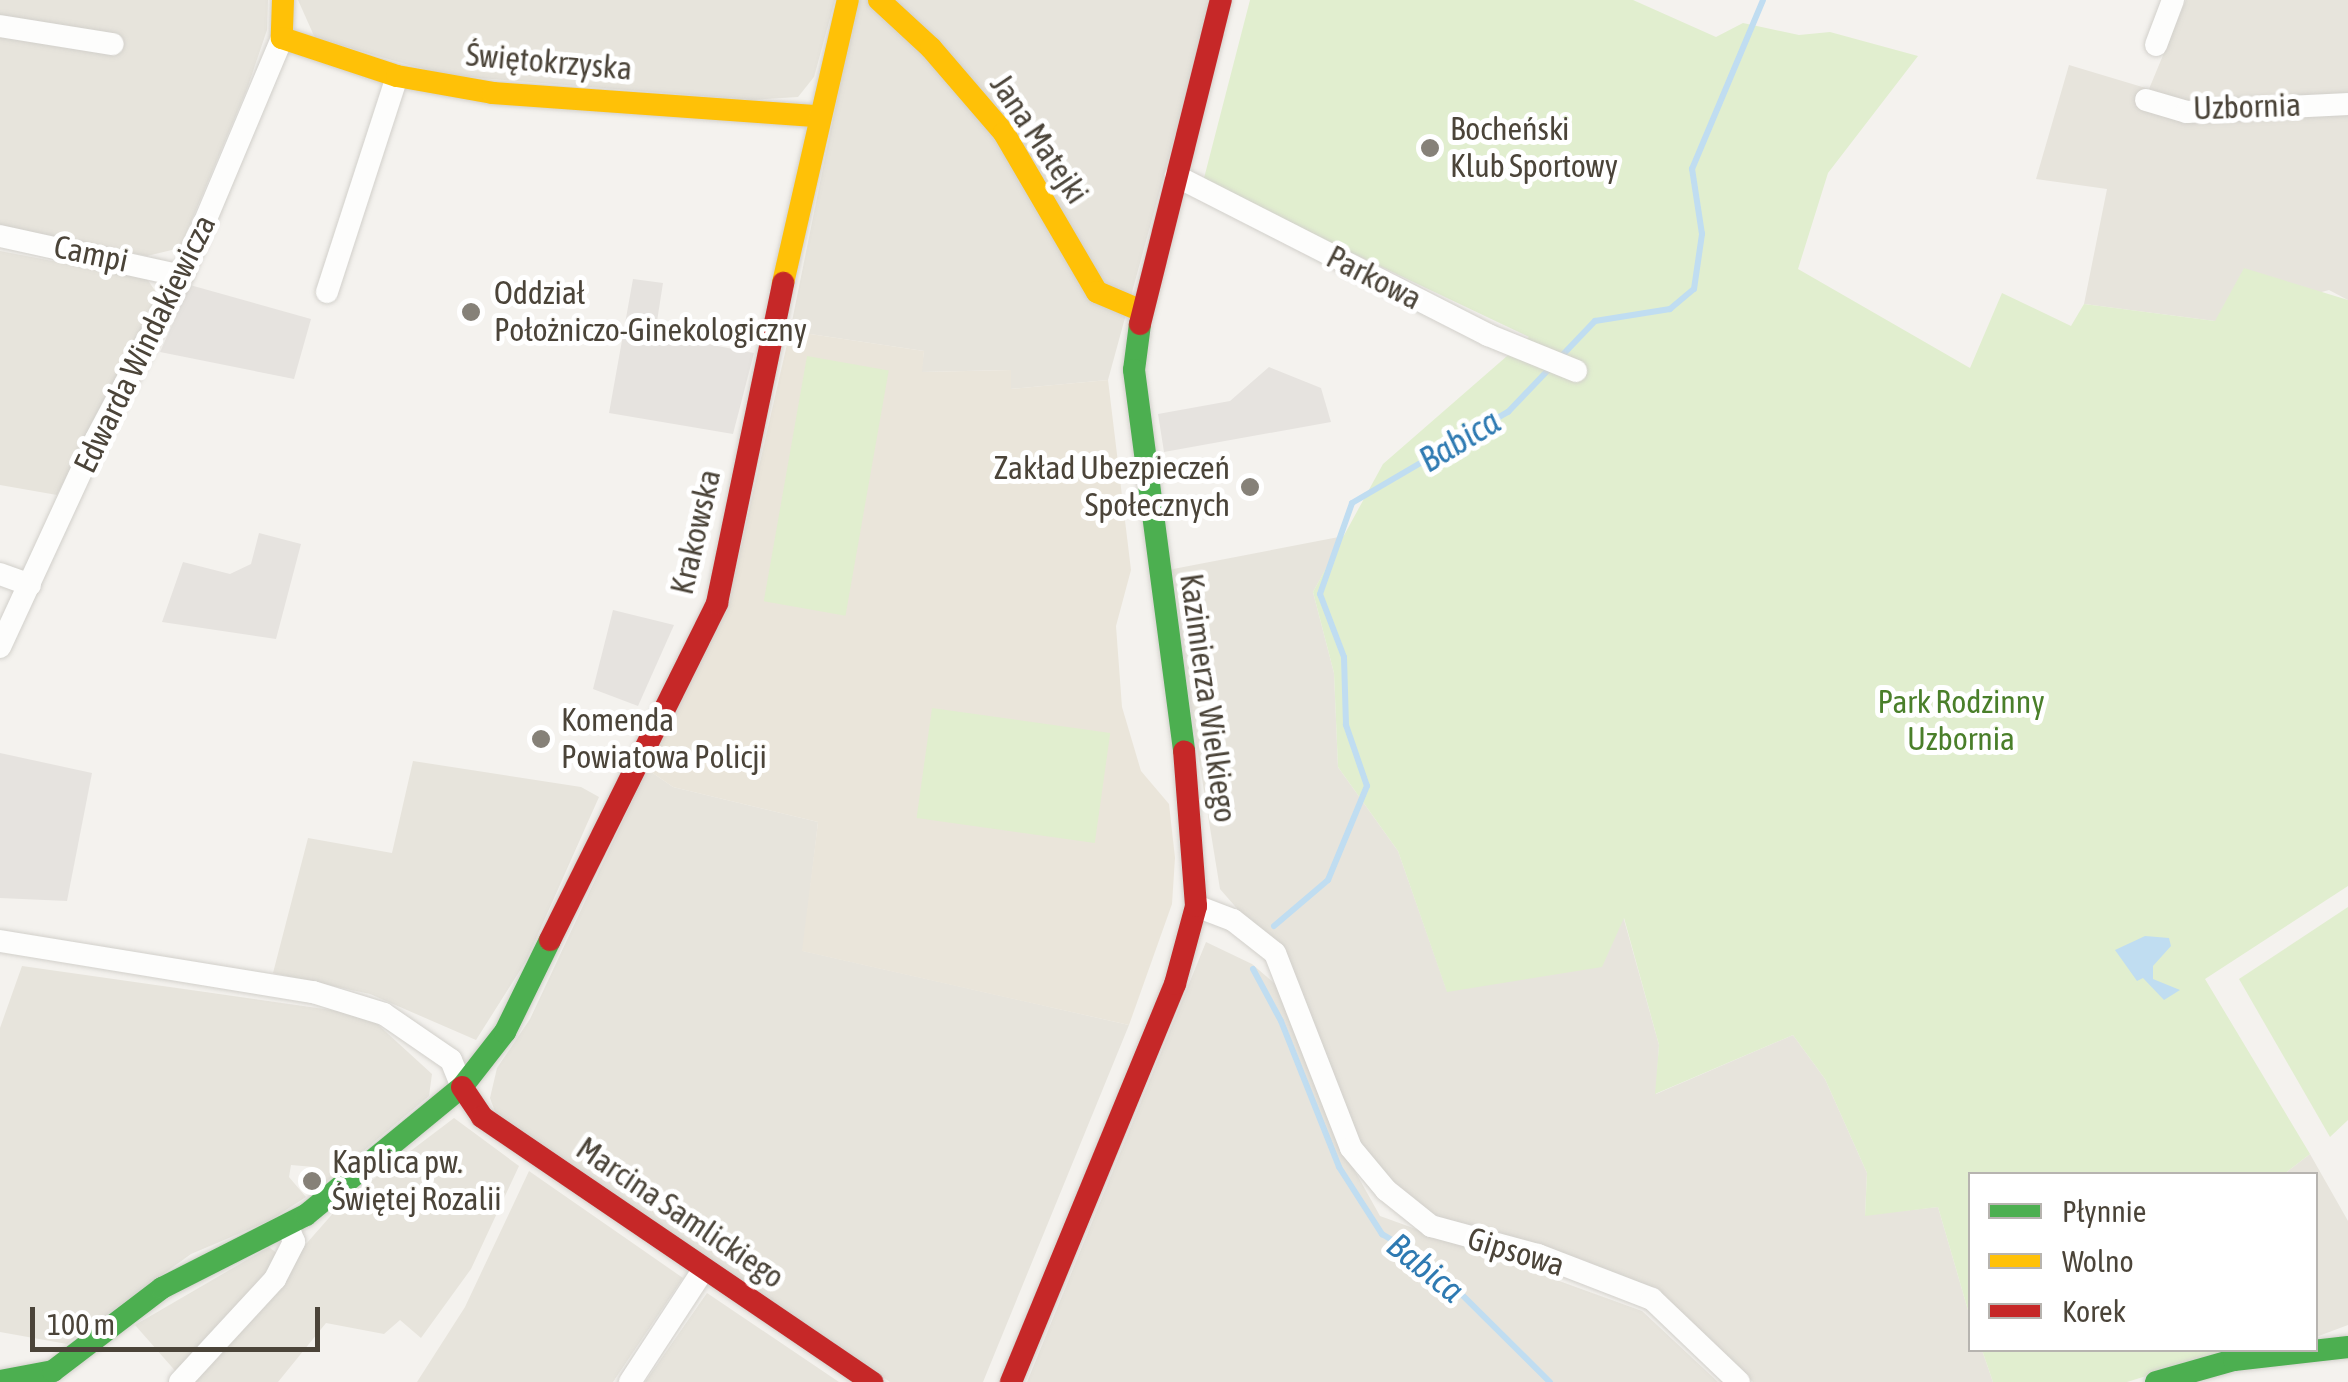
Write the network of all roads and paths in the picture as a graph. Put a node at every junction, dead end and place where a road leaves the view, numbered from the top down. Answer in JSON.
{"nodes":[{"id":1,"x":283,"y":0,"type":"edge"},
{"id":2,"x":848,"y":0,"type":"edge"},
{"id":3,"x":878,"y":0,"type":"edge"},
{"id":4,"x":1221,"y":0,"type":"edge"},
{"id":5,"x":2173,"y":0,"type":"edge"},
{"id":6,"x":0,"y":26,"type":"edge"},
{"id":7,"x":282,"y":38,"type":"junction"},
{"id":8,"x":113,"y":44,"type":"dead end"},
{"id":9,"x":2156,"y":45,"type":"dead end"},
{"id":10,"x":397,"y":76,"type":"junction"},
{"id":11,"x":2146,"y":100,"type":"dead end"},
{"id":12,"x":2348,"y":104,"type":"edge"},
{"id":13,"x":816,"y":116,"type":"junction"},
{"id":14,"x":1176,"y":176,"type":"junction"},
{"id":15,"x":0,"y":236,"type":"edge"},
{"id":16,"x":182,"y":276,"type":"junction"},
{"id":17,"x":327,"y":292,"type":"dead end"},
{"id":18,"x":1142,"y":311,"type":"junction"},
{"id":19,"x":1571,"y":369,"type":"dead end"},
{"id":20,"x":0,"y":574,"type":"edge"},
{"id":21,"x":30,"y":585,"type":"junction"},
{"id":22,"x":0,"y":647,"type":"edge"},
{"id":23,"x":1196,"y":906,"type":"junction"},
{"id":24,"x":6,"y":942,"type":"edge"},
{"id":25,"x":462,"y":1088,"type":"junction"},
{"id":26,"x":288,"y":1226,"type":"junction"},
{"id":27,"x":704,"y":1269,"type":"junction"},
{"id":28,"x":2348,"y":1347,"type":"edge"},
{"id":29,"x":2318,"y":1350,"type":"edge"},
{"id":30,"x":2304,"y":1352,"type":"edge"},
{"id":31,"x":0,"y":1381,"type":"edge"},
{"id":32,"x":25,"y":1381,"type":"edge"},
{"id":33,"x":180,"y":1382,"type":"edge"},
{"id":34,"x":630,"y":1382,"type":"edge"},
{"id":35,"x":872,"y":1382,"type":"edge"},
{"id":36,"x":1011,"y":1382,"type":"edge"},
{"id":37,"x":1738,"y":1382,"type":"edge"},
{"id":38,"x":2156,"y":1382,"type":"edge"}],
"edges":[{"from":1,"to":7,"type":"street"},
{"from":2,"to":13,"type":"street","name":"Krakowska"},
{"from":3,"to":18,"type":"street","name":"Jana Matejki"},
{"from":4,"to":14,"type":"street","name":"Kazimierza Wielkiego"},
{"from":5,"to":9,"type":"street"},
{"from":6,"to":8,"type":"street"},
{"from":7,"to":10,"type":"street","name":"Świętokrzyska"},
{"from":7,"to":16,"type":"street","name":"Edwarda Windakiewicza"},
{"from":10,"to":13,"type":"street","name":"Świętokrzyska"},
{"from":10,"to":17,"type":"street"},
{"from":11,"to":12,"type":"street","name":"Uzbornia"},
{"from":13,"to":25,"type":"street","name":"Krakowska"},
{"from":14,"to":18,"type":"street","name":"Kazimierza Wielkiego"},
{"from":14,"to":19,"type":"street","name":"Parkowa"},
{"from":15,"to":16,"type":"street","name":"Campi"},
{"from":16,"to":21,"type":"street","name":"Edwarda Windakiewicza"},
{"from":18,"to":23,"type":"street","name":"Kazimierza Wielkiego"},
{"from":20,"to":21,"type":"street"},
{"from":21,"to":22,"type":"street","name":"Edwarda Windakiewicza"},
{"from":23,"to":36,"type":"street","name":"Kazimierza Wielkiego"},
{"from":23,"to":37,"type":"street","name":"Gipsowa"},
{"from":24,"to":25,"type":"street"},
{"from":25,"to":26,"type":"street","name":"Krakowska"},
{"from":25,"to":27,"type":"street","name":"Marcina Samlickiego"},
{"from":26,"to":32,"type":"street","name":"Krakowska"},
{"from":26,"to":33,"type":"street"},
{"from":27,"to":34,"type":"street"},
{"from":27,"to":35,"type":"street","name":"Marcina Samlickiego"},
{"from":28,"to":29,"type":"street"},
{"from":30,"to":38,"type":"street"},
{"from":31,"to":32,"type":"street"}]}
